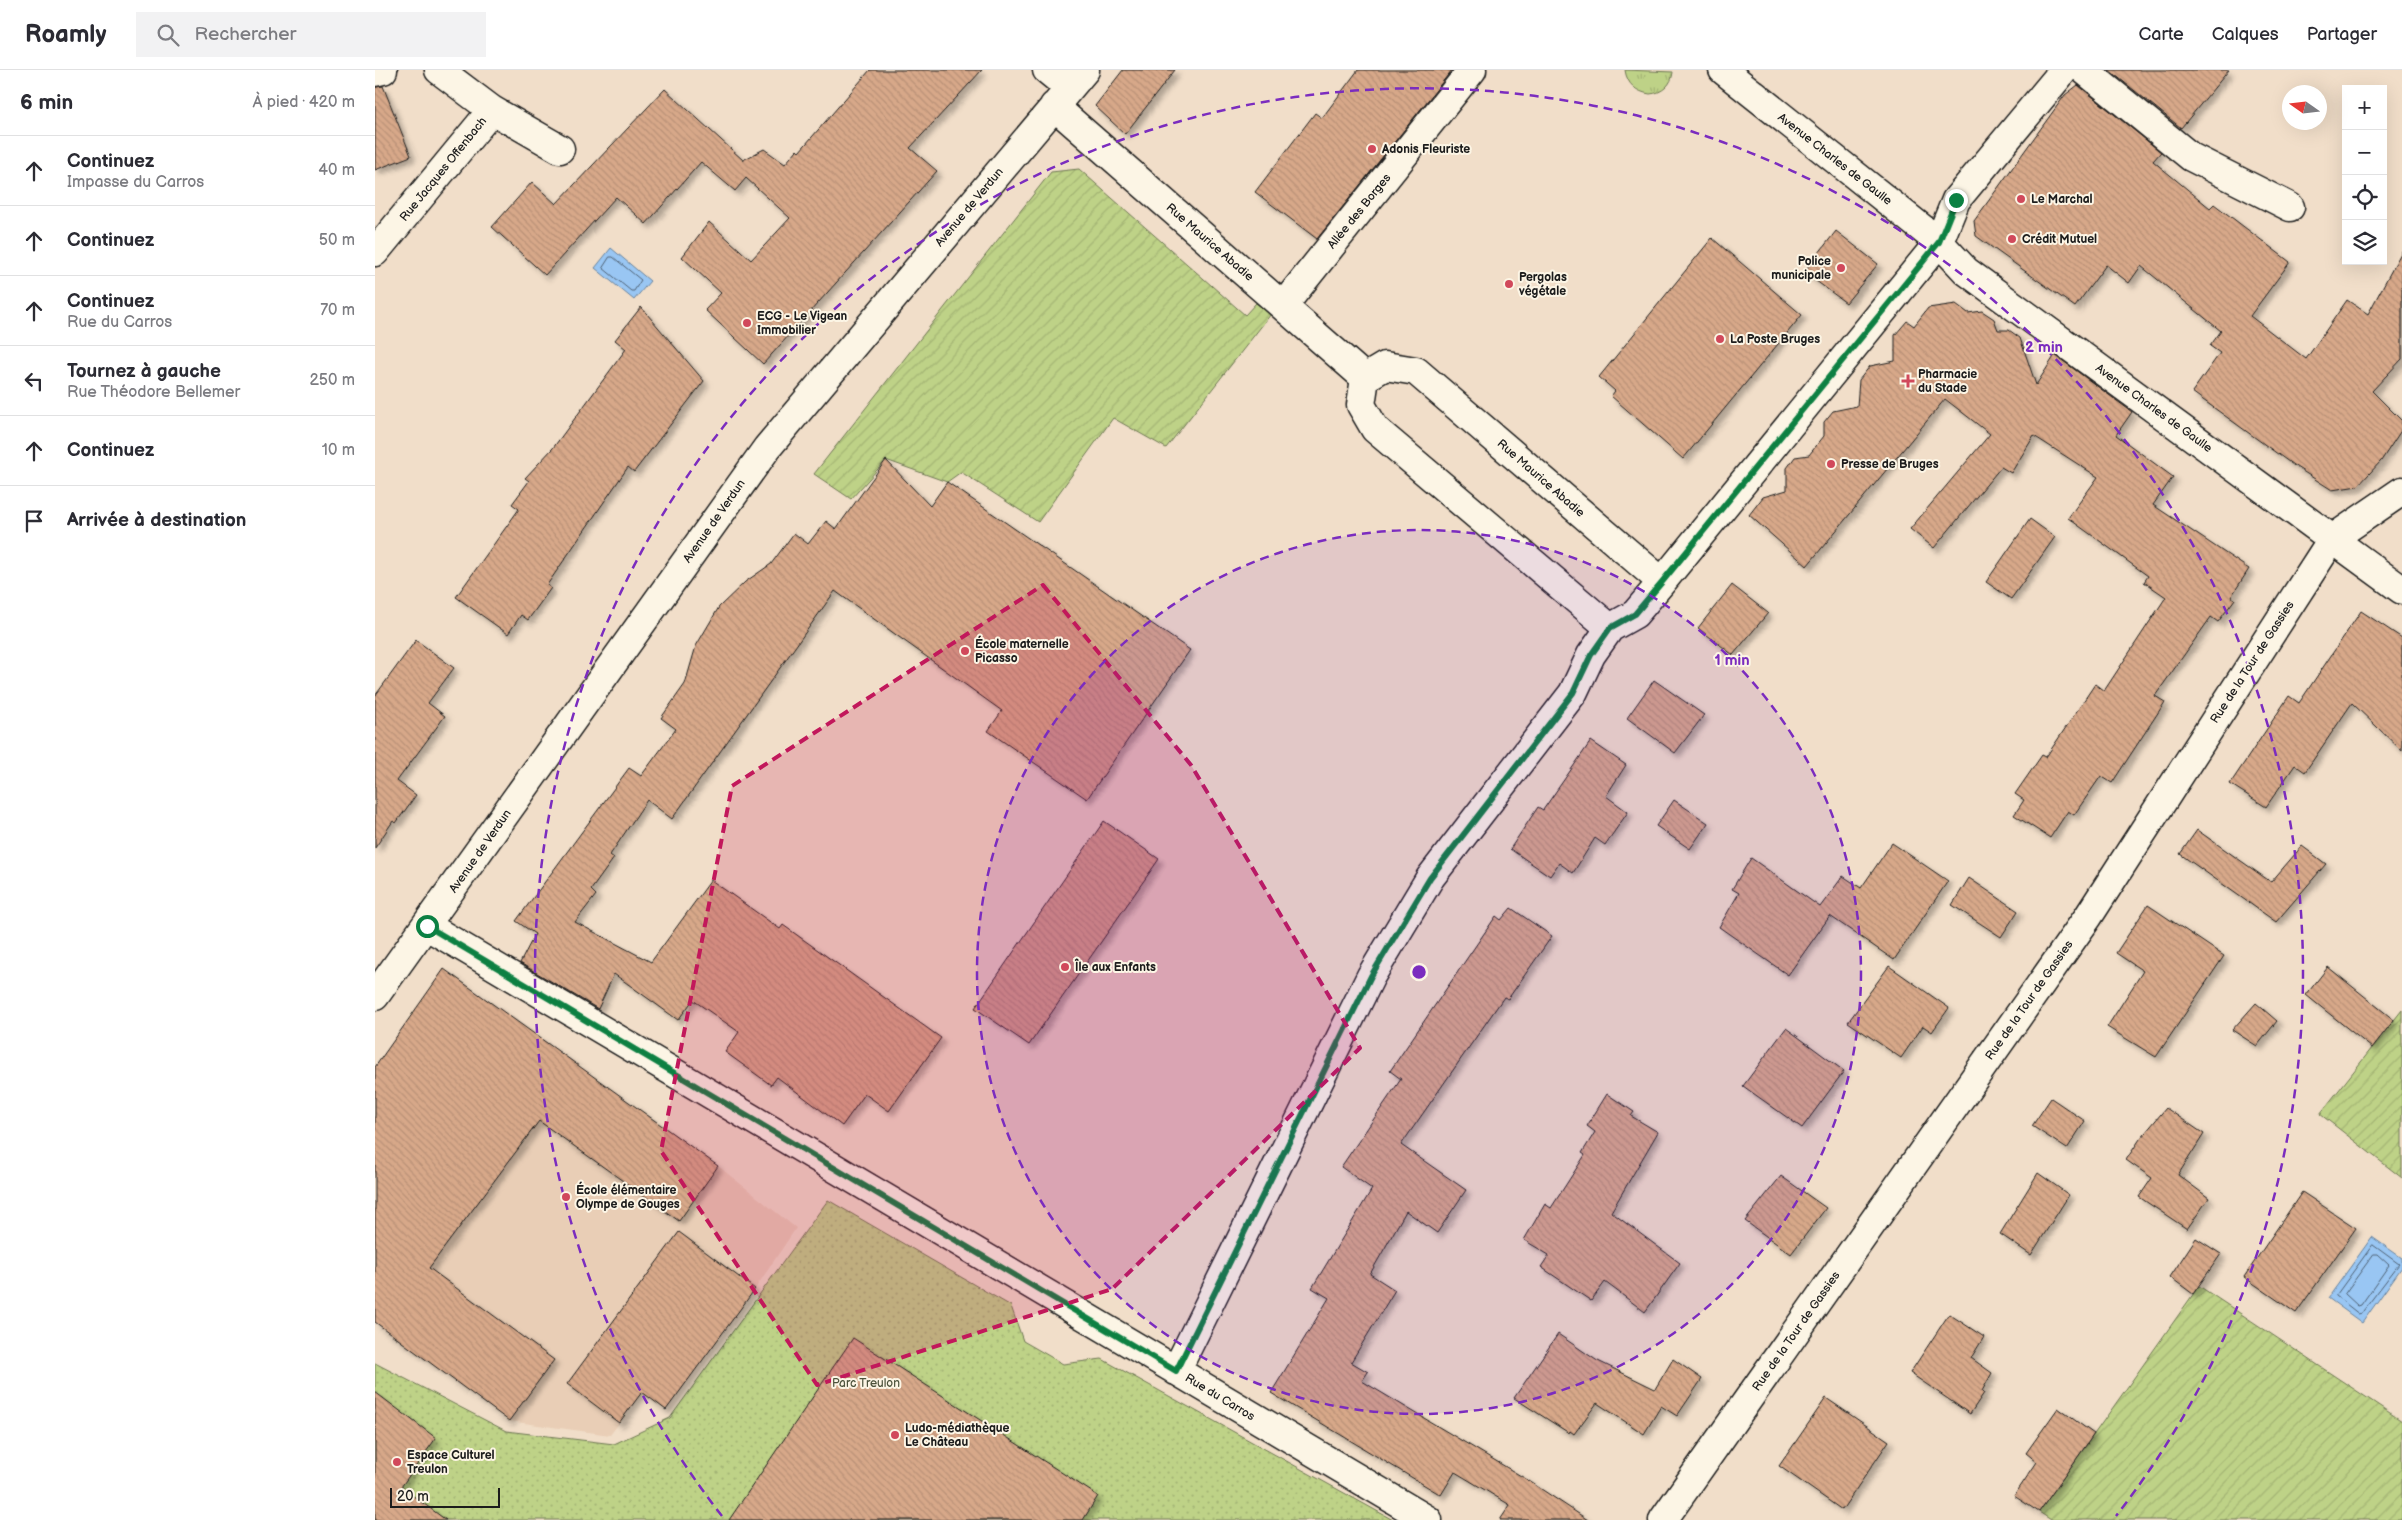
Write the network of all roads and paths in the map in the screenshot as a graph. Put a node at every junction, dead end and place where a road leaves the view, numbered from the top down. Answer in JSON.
{"nodes":[{"id":1,"x":383,"y":70,"type":"edge"},
{"id":2,"x":439,"y":70,"type":"edge"},
{"id":3,"x":1047,"y":70,"type":"edge"},
{"id":4,"x":1472,"y":70,"type":"edge"},
{"id":5,"x":1723,"y":70,"type":"edge"},
{"id":6,"x":2064,"y":70,"type":"edge"},
{"id":7,"x":2084,"y":70,"type":"edge"},
{"id":8,"x":375,"y":72,"type":"edge"},
{"id":9,"x":1069,"y":88,"type":"edge"},
{"id":10,"x":492,"y":110,"type":"junction"},
{"id":11,"x":560,"y":149,"type":"dead end"},
{"id":12,"x":2289,"y":207,"type":"dead end"},
{"id":13,"x":1939,"y":242,"type":"junction"},
{"id":14,"x":375,"y":252,"type":"edge"},
{"id":15,"x":1283,"y":306,"type":"junction"},
{"id":16,"x":1365,"y":378,"type":"junction"},
{"id":17,"x":2402,"y":491,"type":"edge"},
{"id":18,"x":2334,"y":539,"type":"junction"},
{"id":19,"x":1662,"y":582,"type":"junction"},
{"id":20,"x":2402,"y":590,"type":"edge"},
{"id":21,"x":1610,"y":628,"type":"junction"},
{"id":22,"x":427,"y":926,"type":"junction"},
{"id":23,"x":375,"y":996,"type":"edge"},
{"id":24,"x":1176,"y":1371,"type":"junction"},
{"id":25,"x":1428,"y":1520,"type":"edge"},
{"id":26,"x":1663,"y":1520,"type":"edge"}],
"edges":[{"from":1,"to":8,"type":"street"},
{"from":2,"to":10,"type":"street","name":"Rue Jacques Offenbach"},
{"from":3,"to":9,"type":"street","name":"Rue Maurice Abadie"},
{"from":4,"to":15,"type":"street","name":"Allée des Borges"},
{"from":5,"to":13,"type":"street","name":"Avenue Charles de Gaulle"},
{"from":6,"to":13,"type":"street"},
{"from":7,"to":12,"type":"street"},
{"from":9,"to":15,"type":"street","name":"Rue Maurice Abadie"},
{"from":9,"to":22,"type":"street","name":"Avenue de Verdun"},
{"from":10,"to":11,"type":"street","name":"Rue Jacques Offenbach"},
{"from":10,"to":14,"type":"street","name":"Rue Jacques Offenbach"},
{"from":13,"to":18,"type":"street","name":"Avenue Charles de Gaulle"},
{"from":13,"to":19,"type":"street"},
{"from":15,"to":16,"type":"street","name":"Rue Maurice Abadie"},
{"from":16,"to":19,"type":"street","name":"Rue Maurice Abadie"},
{"from":16,"to":21,"type":"street"},
{"from":17,"to":18,"type":"street","name":"Rue de la Tour de Gassies"},
{"from":18,"to":20,"type":"street","name":"Avenue Charles de Gaulle"},
{"from":18,"to":26,"type":"street","name":"Rue de la Tour de Gassies"},
{"from":19,"to":21,"type":"street"},
{"from":21,"to":24,"type":"street"},
{"from":22,"to":23,"type":"street","name":"Avenue de Verdun"},
{"from":22,"to":24,"type":"street","name":"Rue du Carros"},
{"from":24,"to":25,"type":"street","name":"Rue du Carros"}]}
